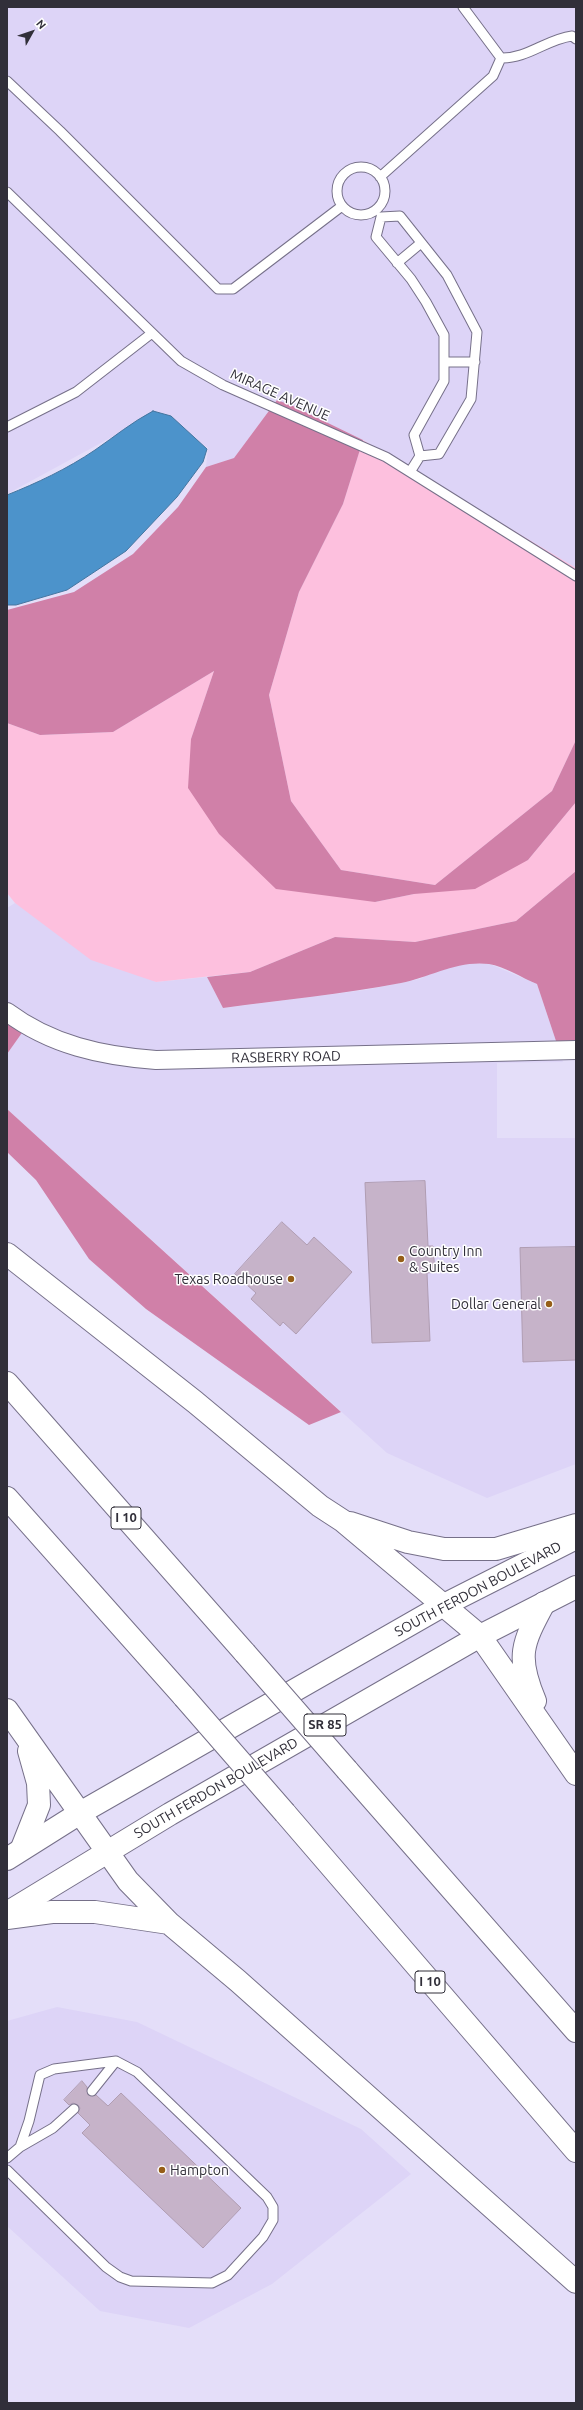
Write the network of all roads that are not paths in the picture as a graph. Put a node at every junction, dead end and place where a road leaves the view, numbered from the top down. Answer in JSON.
{"nodes":[{"id":1,"x":463,"y":7,"type":"edge"},
{"id":2,"x":576,"y":39,"type":"edge"},
{"id":3,"x":502,"y":58,"type":"junction"},
{"id":4,"x":7,"y":81,"type":"edge"},
{"id":5,"x":380,"y":177,"type":"junction"},
{"id":6,"x":7,"y":192,"type":"edge"},
{"id":7,"x":342,"y":206,"type":"junction"},
{"id":8,"x":379,"y":213,"type":"junction"},
{"id":9,"x":421,"y":243,"type":"junction"},
{"id":10,"x":397,"y":263,"type":"junction"},
{"id":11,"x":152,"y":333,"type":"junction"},
{"id":12,"x":444,"y":362,"type":"junction"},
{"id":13,"x":474,"y":362,"type":"junction"},
{"id":14,"x":7,"y":427,"type":"edge"},
{"id":15,"x":420,"y":456,"type":"junction"},
{"id":16,"x":410,"y":472,"type":"junction"},
{"id":17,"x":576,"y":576,"type":"edge"},
{"id":18,"x":7,"y":1012,"type":"edge"},
{"id":19,"x":576,"y":1050,"type":"edge"},
{"id":20,"x":7,"y":1254,"type":"edge"},
{"id":21,"x":7,"y":1384,"type":"edge"},
{"id":22,"x":7,"y":1498,"type":"edge"},
{"id":23,"x":343,"y":1520,"type":"junction"},
{"id":24,"x":576,"y":1525,"type":"edge"},
{"id":25,"x":576,"y":1538,"type":"edge"},
{"id":26,"x":576,"y":1587,"type":"edge"},
{"id":27,"x":544,"y":1603,"type":"junction"},
{"id":28,"x":442,"y":1606,"type":"junction"},
{"id":29,"x":480,"y":1636,"type":"junction"},
{"id":30,"x":7,"y":1710,"type":"edge"},
{"id":31,"x":548,"y":1732,"type":"junction"},
{"id":32,"x":24,"y":1737,"type":"junction"},
{"id":33,"x":576,"y":1774,"type":"edge"},
{"id":34,"x":80,"y":1813,"type":"junction"},
{"id":35,"x":108,"y":1852,"type":"junction"},
{"id":36,"x":15,"y":1854,"type":"edge"},
{"id":37,"x":7,"y":1913,"type":"edge"},
{"id":38,"x":7,"y":1918,"type":"edge"},
{"id":39,"x":169,"y":1923,"type":"junction"},
{"id":40,"x":576,"y":2031,"type":"edge"},
{"id":41,"x":116,"y":2062,"type":"junction"},
{"id":42,"x":92,"y":2091,"type":"dead end"},
{"id":43,"x":74,"y":2109,"type":"dead end"},
{"id":44,"x":20,"y":2147,"type":"junction"},
{"id":45,"x":576,"y":2151,"type":"edge"},
{"id":46,"x":7,"y":2158,"type":"edge"},
{"id":47,"x":7,"y":2170,"type":"edge"},
{"id":48,"x":576,"y":2282,"type":"edge"}],
"edges":[{"from":1,"to":3,"type":"lane"},
{"from":2,"to":3,"type":"lane"},
{"from":3,"to":5,"type":"lane"},
{"from":4,"to":7,"type":"lane"},
{"from":5,"to":7,"type":"lane"},
{"from":5,"to":8,"type":"lane"},
{"from":6,"to":11,"type":"lane","name":"MIRAGE AVENUE"},
{"from":7,"to":8,"type":"lane"},
{"from":8,"to":9,"type":"lane"},
{"from":8,"to":10,"type":"lane"},
{"from":9,"to":10,"type":"lane"},
{"from":9,"to":13,"type":"lane"},
{"from":10,"to":12,"type":"lane"},
{"from":11,"to":14,"type":"lane"},
{"from":11,"to":16,"type":"lane","name":"MIRAGE AVENUE"},
{"from":12,"to":13,"type":"lane"},
{"from":12,"to":15,"type":"lane"},
{"from":13,"to":15,"type":"lane"},
{"from":15,"to":16,"type":"lane"},
{"from":16,"to":17,"type":"lane","name":"MIRAGE AVENUE"},
{"from":18,"to":19,"type":"street","name":"RASBERRY ROAD"},
{"from":20,"to":23,"type":"main road"},
{"from":21,"to":40,"type":"main road","number":"I 10","bridge":true},
{"from":22,"to":45,"type":"main road","number":"I 10","bridge":true},
{"from":23,"to":24,"type":"main road"},
{"from":23,"to":28,"type":"main road"},
{"from":25,"to":28,"type":"main road","name":"SOUTH FERDON BOULEVARD"},
{"from":26,"to":27,"type":"main road","name":"SOUTH FERDON BOULEVARD","number":"SR 85"},
{"from":27,"to":29,"type":"main road","name":"SOUTH FERDON BOULEVARD","number":"SR 85"},
{"from":27,"to":31,"type":"main road"},
{"from":28,"to":29,"type":"main road"},
{"from":28,"to":34,"type":"main road","name":"SOUTH FERDON BOULEVARD"},
{"from":29,"to":31,"type":"main road"},
{"from":29,"to":35,"type":"main road","name":"SOUTH FERDON BOULEVARD","number":"SR 85"},
{"from":30,"to":32,"type":"main road"},
{"from":31,"to":33,"type":"main road"},
{"from":32,"to":34,"type":"main road"},
{"from":32,"to":36,"type":"main road"},
{"from":34,"to":35,"type":"main road"},
{"from":34,"to":36,"type":"main road","name":"SOUTH FERDON BOULEVARD"},
{"from":35,"to":37,"type":"main road","name":"SOUTH FERDON BOULEVARD","number":"SR 85"},
{"from":35,"to":39,"type":"main road"},
{"from":38,"to":39,"type":"main road"},
{"from":39,"to":48,"type":"main road"},
{"from":41,"to":42,"type":"lane"},
{"from":41,"to":44,"type":"lane"},
{"from":41,"to":47,"type":"lane"},
{"from":43,"to":44,"type":"lane"},
{"from":44,"to":46,"type":"lane"}]}
